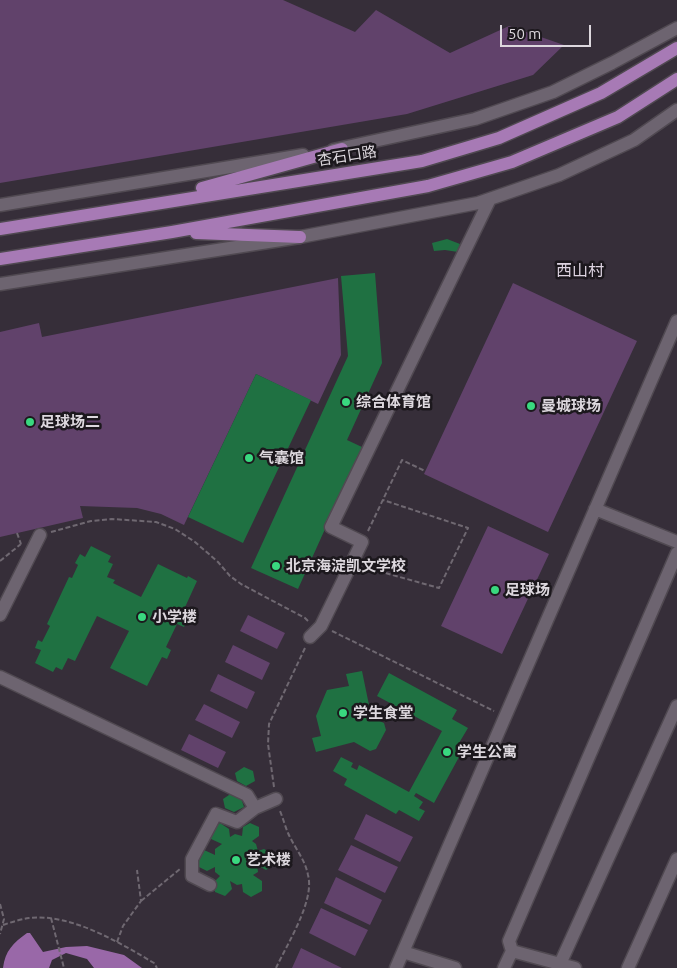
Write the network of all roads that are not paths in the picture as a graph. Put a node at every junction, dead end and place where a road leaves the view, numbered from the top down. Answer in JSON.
{"nodes":[{"id":1,"x":677,"y":28,"type":"edge"},
{"id":2,"x":677,"y":48,"type":"edge"},
{"id":3,"x":677,"y":79,"type":"edge"},
{"id":4,"x":677,"y":110,"type":"edge"},
{"id":5,"x":342,"y":149,"type":"junction"},
{"id":6,"x":490,"y":199,"type":"junction"},
{"id":7,"x":146,"y":204,"type":"junction"},
{"id":8,"x":0,"y":205,"type":"edge"},
{"id":9,"x":0,"y":229,"type":"edge"},
{"id":10,"x":172,"y":232,"type":"junction"},
{"id":11,"x":300,"y":237,"type":"junction"},
{"id":12,"x":0,"y":259,"type":"edge"},
{"id":13,"x":0,"y":284,"type":"edge"},
{"id":14,"x":677,"y":321,"type":"edge"},
{"id":15,"x":595,"y":509,"type":"junction"},
{"id":16,"x":40,"y":535,"type":"road end"},
{"id":17,"x":677,"y":542,"type":"edge"},
{"id":18,"x":677,"y":553,"type":"edge"},
{"id":19,"x":0,"y":615,"type":"edge"},
{"id":20,"x":310,"y":638,"type":"road end"},
{"id":21,"x":0,"y":677,"type":"edge"},
{"id":22,"x":677,"y":706,"type":"edge"},
{"id":23,"x":276,"y":800,"type":"road end"},
{"id":24,"x":255,"y":808,"type":"junction"},
{"id":25,"x":677,"y":859,"type":"edge"},
{"id":26,"x":210,"y":885,"type":"dead end"},
{"id":27,"x":512,"y":951,"type":"junction"},
{"id":28,"x":403,"y":952,"type":"junction"},
{"id":29,"x":560,"y":964,"type":"junction"},
{"id":30,"x":396,"y":968,"type":"edge"},
{"id":31,"x":455,"y":968,"type":"edge"},
{"id":32,"x":504,"y":968,"type":"edge"},
{"id":33,"x":575,"y":968,"type":"edge"},
{"id":34,"x":628,"y":968,"type":"edge"}],
"edges":[{"from":1,"to":5,"type":"street"},
{"from":2,"to":7,"type":"main road","name":"杏石口路"},
{"from":3,"to":10,"type":"main road"},
{"from":4,"to":6,"type":"street"},
{"from":5,"to":7,"type":"main road"},
{"from":5,"to":8,"type":"street"},
{"from":6,"to":11,"type":"street"},
{"from":6,"to":20,"type":"street"},
{"from":7,"to":9,"type":"main road","name":"杏石口路"},
{"from":10,"to":11,"type":"main road"},
{"from":10,"to":12,"type":"main road"},
{"from":11,"to":13,"type":"street"},
{"from":14,"to":15,"type":"street"},
{"from":15,"to":17,"type":"street"},
{"from":15,"to":28,"type":"street"},
{"from":16,"to":19,"type":"street"},
{"from":18,"to":27,"type":"street"},
{"from":21,"to":24,"type":"street"},
{"from":22,"to":29,"type":"street"},
{"from":23,"to":24,"type":"street"},
{"from":24,"to":26,"type":"street"},
{"from":25,"to":34,"type":"street"},
{"from":27,"to":29,"type":"street"},
{"from":27,"to":32,"type":"street"},
{"from":28,"to":30,"type":"street"},
{"from":28,"to":31,"type":"street"},
{"from":29,"to":33,"type":"street"}]}
